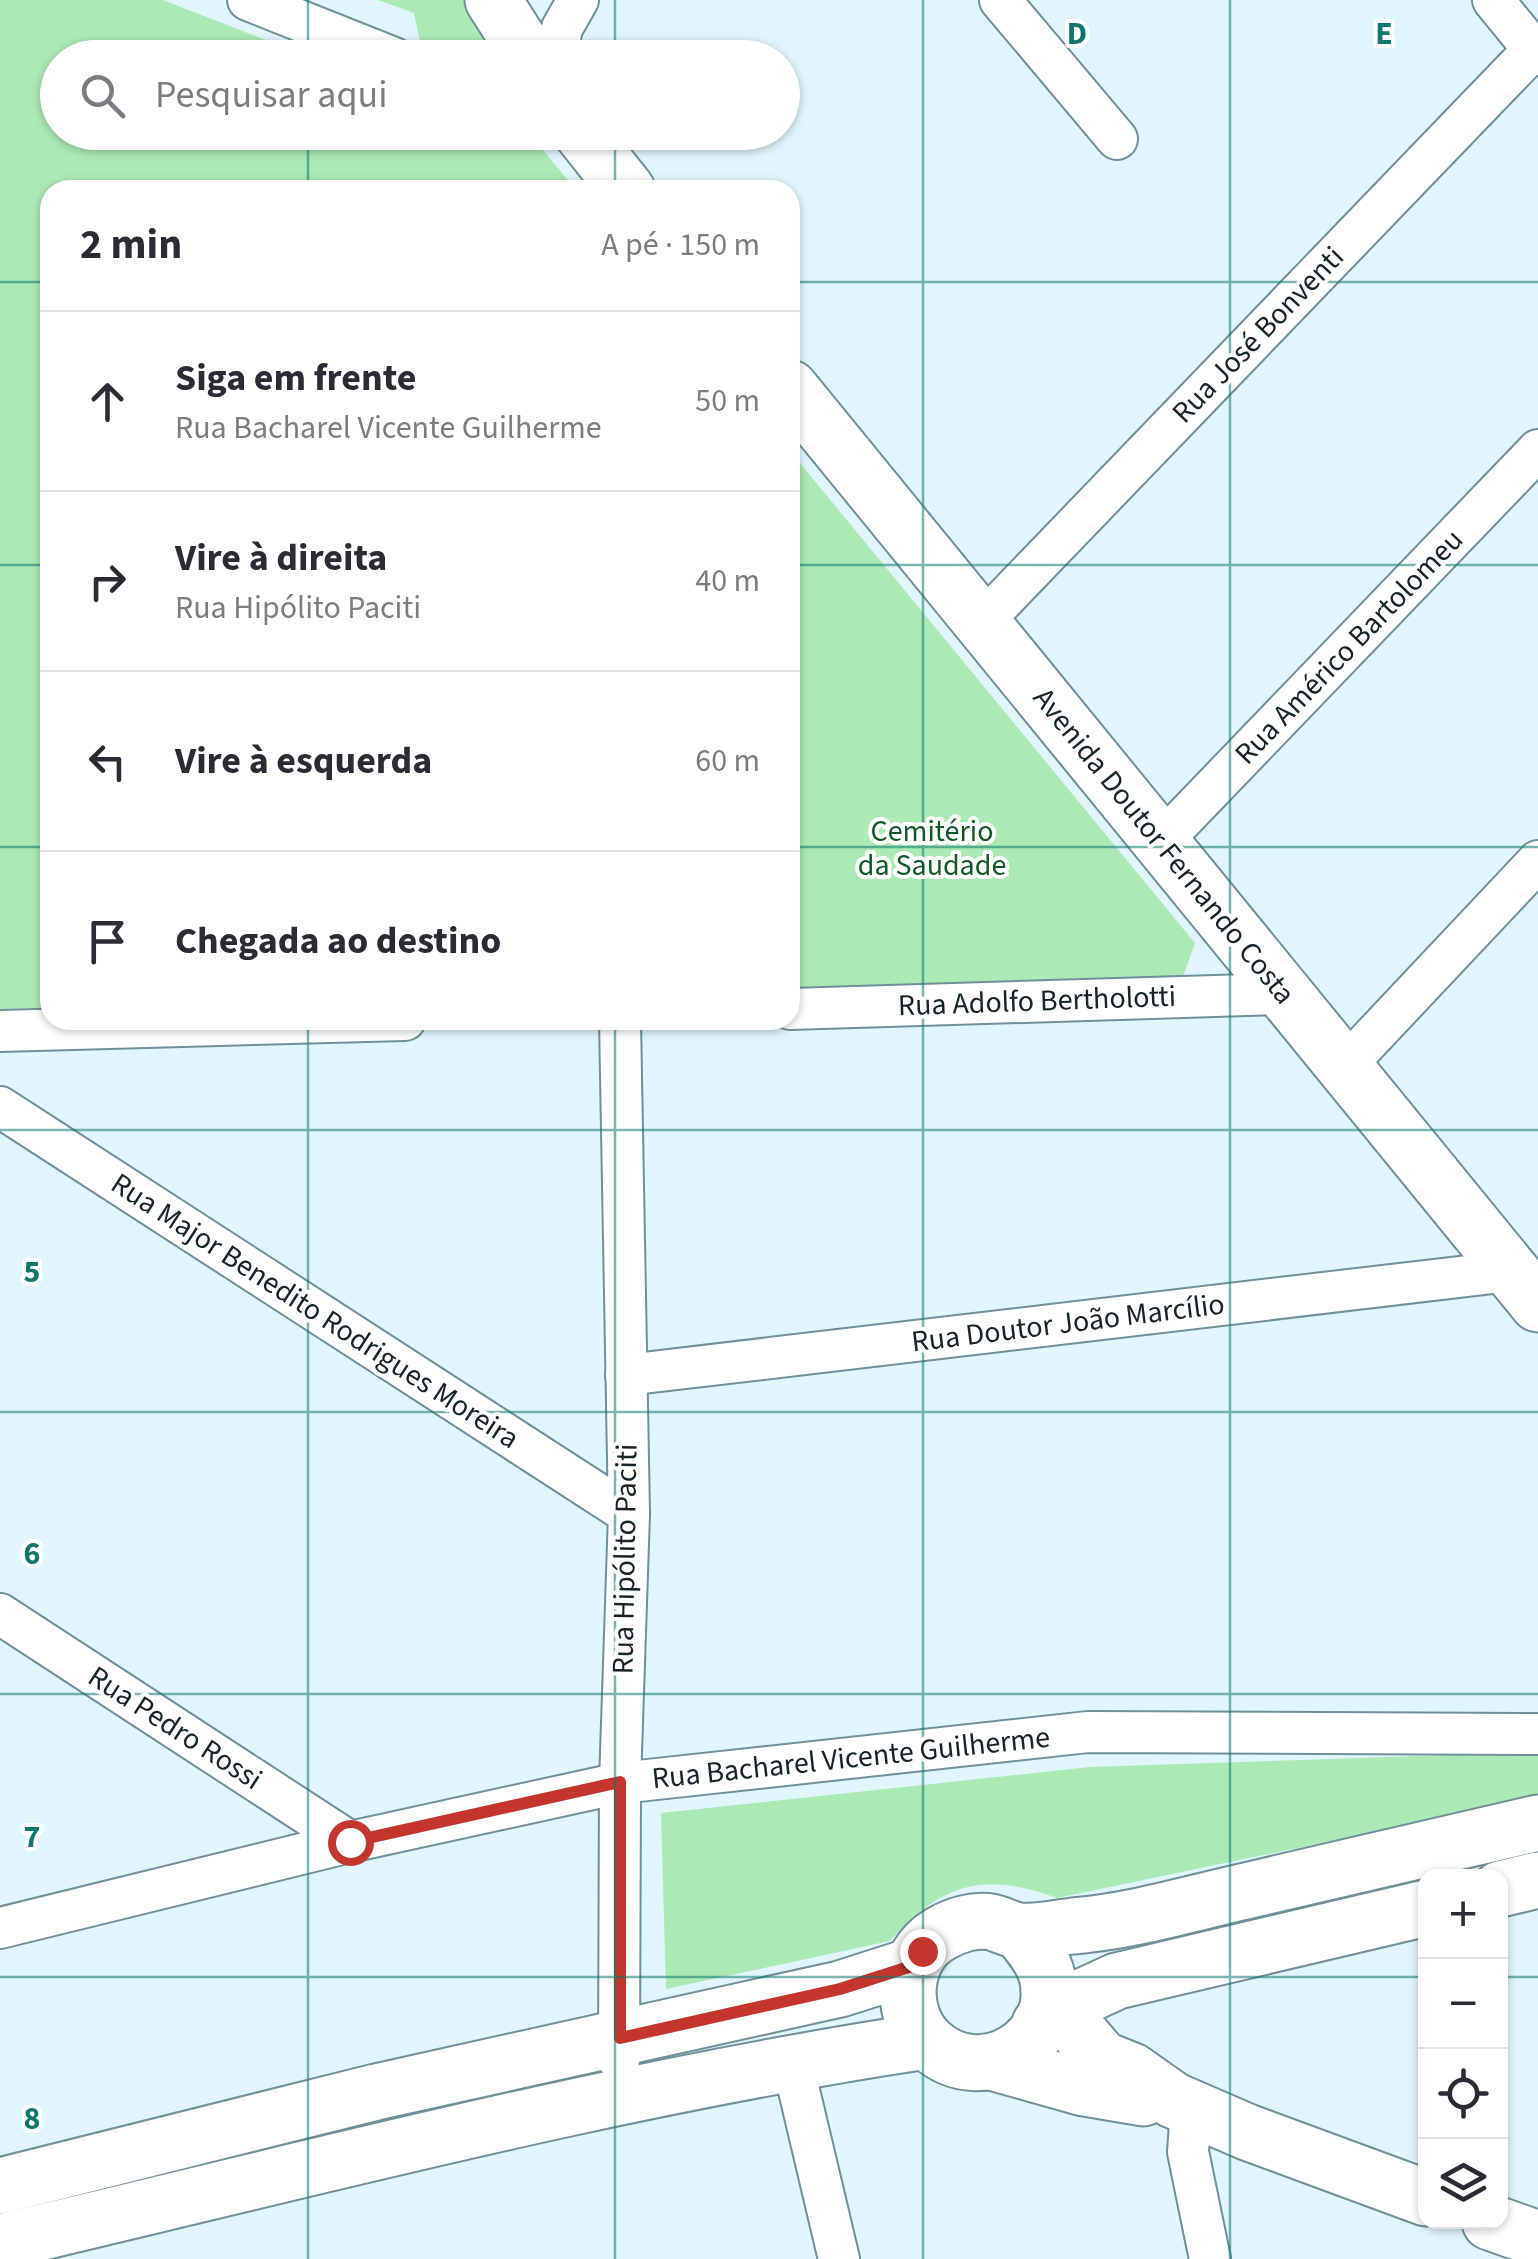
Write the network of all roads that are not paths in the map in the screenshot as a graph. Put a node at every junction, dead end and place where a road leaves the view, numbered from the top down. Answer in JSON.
{"nodes":[{"id":1,"x":248,"y":0,"type":"edge"},
{"id":2,"x":492,"y":0,"type":"edge"},
{"id":3,"x":578,"y":0,"type":"edge"},
{"id":4,"x":1000,"y":0,"type":"edge"},
{"id":5,"x":1493,"y":0,"type":"edge"},
{"id":6,"x":349,"y":40,"type":"edge"},
{"id":7,"x":518,"y":40,"type":"edge"},
{"id":8,"x":560,"y":40,"type":"edge"},
{"id":9,"x":1535,"y":52,"type":"edge"},
{"id":10,"x":1117,"y":139,"type":"dead end"},
{"id":11,"x":595,"y":150,"type":"edge"},
{"id":12,"x":619,"y":180,"type":"edge"},
{"id":13,"x":800,"y":400,"type":"edge"},
{"id":14,"x":1538,"y":450,"type":"edge"},
{"id":15,"x":983,"y":621,"type":"junction"},
{"id":16,"x":1160,"y":843,"type":"junction"},
{"id":17,"x":1538,"y":861,"type":"edge"},
{"id":18,"x":1283,"y":994,"type":"junction"},
{"id":19,"x":800,"y":1009,"type":"edge"},
{"id":20,"x":40,"y":1030,"type":"edge"},
{"id":21,"x":620,"y":1030,"type":"edge"},
{"id":22,"x":0,"y":1031,"type":"edge"},
{"id":23,"x":1344,"y":1067,"type":"junction"},
{"id":24,"x":0,"y":1107,"type":"edge"},
{"id":25,"x":1529,"y":1289,"type":"edge"},
{"id":26,"x":626,"y":1375,"type":"junction"},
{"id":27,"x":629,"y":1514,"type":"junction"},
{"id":28,"x":0,"y":1614,"type":"edge"},
{"id":29,"x":1538,"y":1734,"type":"edge"},
{"id":30,"x":620,"y":1782,"type":"junction"},
{"id":31,"x":1538,"y":1823,"type":"edge"},
{"id":32,"x":350,"y":1842,"type":"junction"},
{"id":33,"x":1538,"y":1880,"type":"edge"},
{"id":34,"x":1508,"y":1887,"type":"edge"},
{"id":35,"x":1418,"y":1910,"type":"edge"},
{"id":36,"x":0,"y":1928,"type":"edge"},
{"id":37,"x":1019,"y":1931,"type":"junction"},
{"id":38,"x":912,"y":1966,"type":"junction"},
{"id":39,"x":1064,"y":2009,"type":"junction"},
{"id":40,"x":620,"y":2038,"type":"junction"},
{"id":41,"x":926,"y":2041,"type":"junction"},
{"id":42,"x":792,"y":2061,"type":"junction"},
{"id":43,"x":995,"y":2063,"type":"junction"},
{"id":44,"x":618,"y":2097,"type":"junction"},
{"id":45,"x":1182,"y":2105,"type":"junction"},
{"id":46,"x":13,"y":2183,"type":"edge"},
{"id":47,"x":1418,"y":2195,"type":"edge"},
{"id":48,"x":1508,"y":2228,"type":"edge"},
{"id":49,"x":1538,"y":2239,"type":"edge"},
{"id":50,"x":26,"y":2245,"type":"edge"},
{"id":51,"x":840,"y":2259,"type":"edge"},
{"id":52,"x":1210,"y":2259,"type":"edge"}],
"edges":[{"from":1,"to":6,"type":"street"},
{"from":2,"to":7,"type":"main road"},
{"from":3,"to":8,"type":"street"},
{"from":4,"to":10,"type":"street"},
{"from":5,"to":9,"type":"street"},
{"from":9,"to":15,"type":"street","name":"Rua José Bonventi"},
{"from":11,"to":12,"type":"main road"},
{"from":13,"to":15,"type":"main road","name":"Avenida Doutor Fernando Costa"},
{"from":14,"to":16,"type":"street","name":"Rua Américo Bartolomeu"},
{"from":15,"to":16,"type":"main road","name":"Avenida Doutor Fernando Costa"},
{"from":16,"to":18,"type":"main road","name":"Avenida Doutor Fernando Costa"},
{"from":17,"to":23,"type":"street"},
{"from":18,"to":19,"type":"street","name":"Rua Adolfo Bertholotti"},
{"from":18,"to":23,"type":"main road","name":"Avenida Doutor Fernando Costa"},
{"from":20,"to":22,"type":"street"},
{"from":21,"to":26,"type":"street","name":"Rua Hipólito Paciti"},
{"from":23,"to":25,"type":"main road","name":"Avenida Doutor Fernando Costa"},
{"from":24,"to":27,"type":"street","name":"Rua Major Benedito Rodrigues Moreira"},
{"from":25,"to":26,"type":"street","name":"Rua Doutor João Marcílio"},
{"from":26,"to":27,"type":"street","name":"Rua Hipólito Paciti"},
{"from":27,"to":30,"type":"street","name":"Rua Hipólito Paciti"},
{"from":28,"to":32,"type":"street","name":"Rua Pedro Rossi"},
{"from":29,"to":30,"type":"street","name":"Rua Bacharel Vicente Guilherme"},
{"from":30,"to":32,"type":"street","name":"Rua Bacharel Vicente Guilherme"},
{"from":30,"to":40,"type":"street","name":"Rua Hipólito Paciti"},
{"from":31,"to":37,"type":"main road"},
{"from":32,"to":36,"type":"street","name":"Rua Bacharel Vicente Guilherme"},
{"from":33,"to":34,"type":"main road"},
{"from":35,"to":39,"type":"main road"},
{"from":37,"to":38,"type":"main road"},
{"from":37,"to":39,"type":"main road"},
{"from":38,"to":40,"type":"main road"},
{"from":38,"to":41,"type":"main road"},
{"from":39,"to":43,"type":"main road"},
{"from":39,"to":45,"type":"main road"},
{"from":40,"to":44,"type":"street","name":"Rua Hipólito Paciti"},
{"from":40,"to":46,"type":"main road"},
{"from":41,"to":42,"type":"main road"},
{"from":41,"to":43,"type":"main road"},
{"from":42,"to":44,"type":"main road"},
{"from":42,"to":51,"type":"street"},
{"from":43,"to":45,"type":"main road"},
{"from":44,"to":50,"type":"main road"},
{"from":45,"to":47,"type":"main road"},
{"from":45,"to":52,"type":"street"},
{"from":46,"to":50,"type":"street"},
{"from":48,"to":49,"type":"main road"}]}
